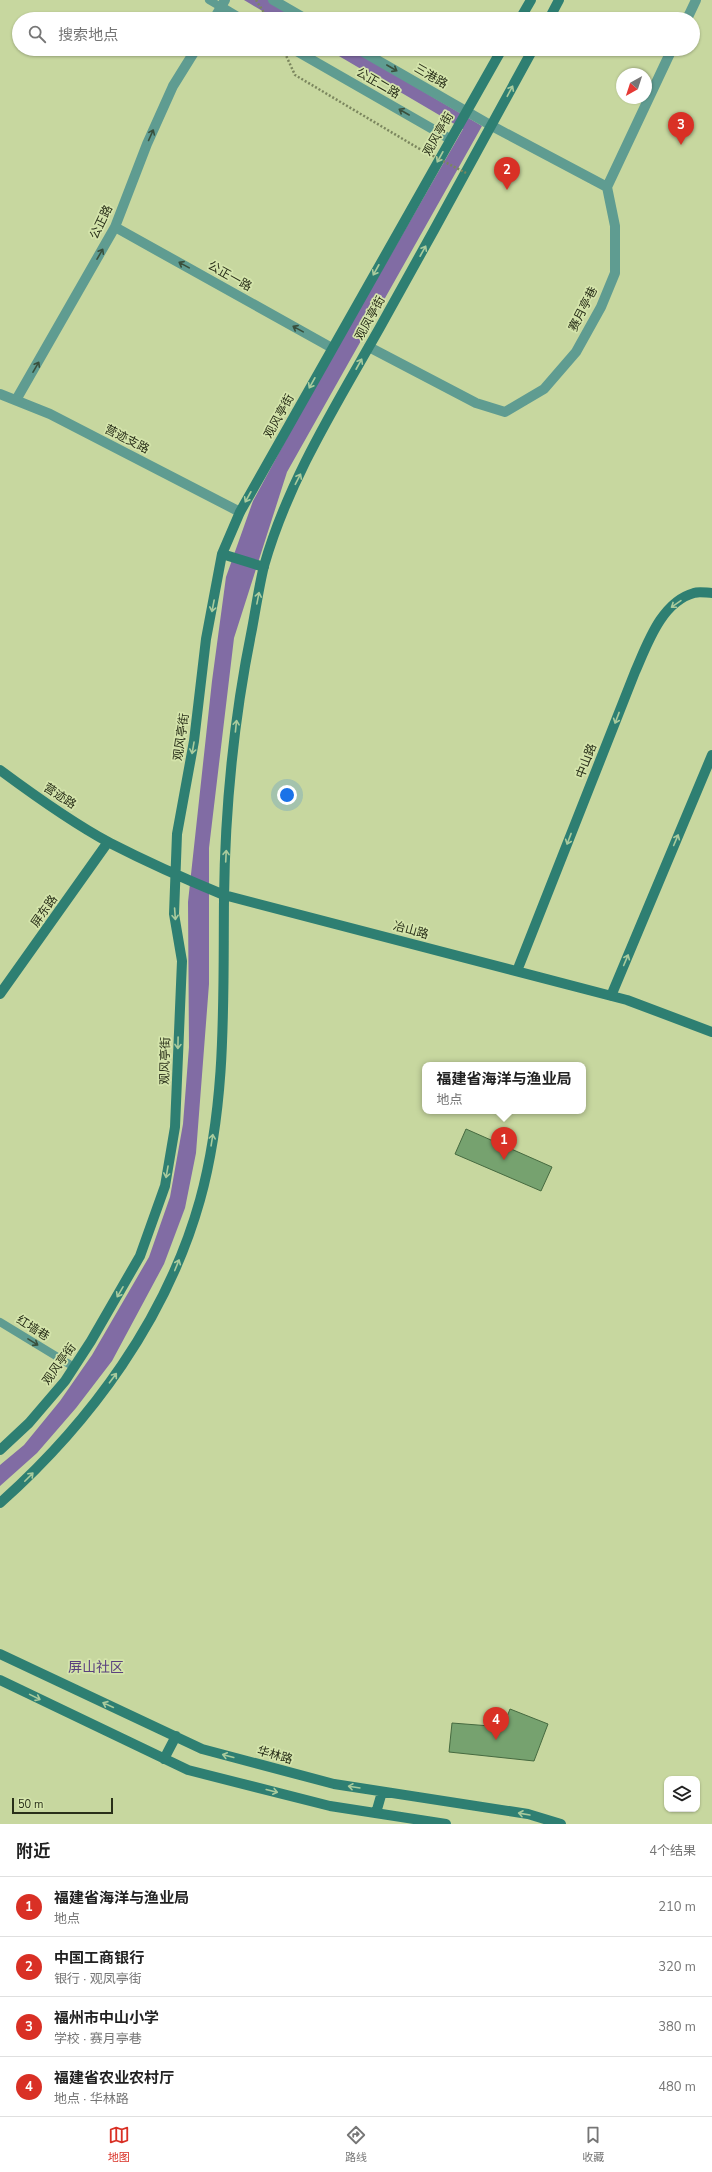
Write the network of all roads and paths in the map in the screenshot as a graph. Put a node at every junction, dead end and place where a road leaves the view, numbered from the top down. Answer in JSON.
{"nodes":[{"id":1,"x":209,"y":0,"type":"edge"},
{"id":2,"x":256,"y":0,"type":"edge"},
{"id":3,"x":273,"y":0,"type":"edge"},
{"id":4,"x":531,"y":0,"type":"edge"},
{"id":5,"x":559,"y":0,"type":"edge"},
{"id":6,"x":696,"y":0,"type":"edge"},
{"id":7,"x":223,"y":4,"type":"edge"},
{"id":8,"x":233,"y":12,"type":"edge"},
{"id":9,"x":264,"y":12,"type":"edge"},
{"id":10,"x":294,"y":12,"type":"edge"},
{"id":11,"x":524,"y":12,"type":"edge"},
{"id":12,"x":553,"y":12,"type":"edge"},
{"id":13,"x":690,"y":12,"type":"edge"},
{"id":14,"x":192,"y":56,"type":"edge"},
{"id":15,"x":286,"y":56,"type":"edge"},
{"id":16,"x":305,"y":56,"type":"edge"},
{"id":17,"x":370,"y":56,"type":"edge"},
{"id":18,"x":498,"y":56,"type":"edge"},
{"id":19,"x":529,"y":56,"type":"edge"},
{"id":20,"x":669,"y":56,"type":"edge"},
{"id":21,"x":466,"y":111,"type":"junction"},
{"id":22,"x":492,"y":126,"type":"junction"},
{"id":23,"x":450,"y":139,"type":"junction"},
{"id":24,"x":466,"y":173,"type":"junction"},
{"id":25,"x":607,"y":187,"type":"junction"},
{"id":26,"x":115,"y":227,"type":"junction"},
{"id":27,"x":369,"y":347,"type":"junction"},
{"id":28,"x":332,"y":348,"type":"junction"},
{"id":29,"x":0,"y":394,"type":"edge"},
{"id":30,"x":16,"y":400,"type":"junction"},
{"id":31,"x":240,"y":512,"type":"junction"},
{"id":32,"x":222,"y":554,"type":"junction"},
{"id":33,"x":264,"y":567,"type":"junction"},
{"id":34,"x":712,"y":593,"type":"edge"},
{"id":35,"x":712,"y":754,"type":"edge"},
{"id":36,"x":0,"y":770,"type":"edge"},
{"id":37,"x":108,"y":842,"type":"junction"},
{"id":38,"x":175,"y":875,"type":"junction"},
{"id":39,"x":224,"y":894,"type":"junction"},
{"id":40,"x":517,"y":972,"type":"junction"},
{"id":41,"x":0,"y":994,"type":"edge"},
{"id":42,"x":611,"y":996,"type":"junction"},
{"id":43,"x":712,"y":1032,"type":"edge"},
{"id":44,"x":0,"y":1322,"type":"edge"},
{"id":45,"x":74,"y":1368,"type":"junction"},
{"id":46,"x":0,"y":1450,"type":"edge"},
{"id":47,"x":0,"y":1503,"type":"edge"},
{"id":48,"x":0,"y":1654,"type":"edge"},
{"id":49,"x":0,"y":1680,"type":"edge"},
{"id":50,"x":176,"y":1736,"type":"junction"},
{"id":51,"x":164,"y":1759,"type":"junction"},
{"id":52,"x":382,"y":1792,"type":"junction"},
{"id":53,"x":376,"y":1813,"type":"junction"},
{"id":54,"x":446,"y":1824,"type":"edge"},
{"id":55,"x":561,"y":1824,"type":"edge"}],
"edges":[{"from":1,"to":7,"type":"lane"},
{"from":2,"to":9,"type":"path"},
{"from":3,"to":10,"type":"street"},
{"from":4,"to":11,"type":"street"},
{"from":5,"to":12,"type":"street"},
{"from":6,"to":13,"type":"street"},
{"from":7,"to":8,"type":"street"},
{"from":26,"to":14,"type":"street","name":"公正路","one_way":true},
{"from":15,"to":24,"type":"path","bridge":true},
{"from":23,"to":16,"type":"street","name":"公正二路","one_way":true},
{"from":17,"to":21,"type":"street","name":"三港路","one_way":true},
{"from":18,"to":21,"type":"street","name":"观风亭街"},
{"from":22,"to":19,"type":"street","name":"观凤亭街","one_way":true},
{"from":20,"to":25,"type":"street"},
{"from":21,"to":22,"type":"street","name":"三港路"},
{"from":21,"to":23,"type":"street","name":"观风亭街"},
{"from":22,"to":24,"type":"street","name":"观凤亭街"},
{"from":22,"to":25,"type":"street","name":"三港路"},
{"from":23,"to":28,"type":"street","name":"观风亭街","one_way":true},
{"from":27,"to":24,"type":"street","name":"观凤亭街","one_way":true},
{"from":25,"to":27,"type":"street","name":"赛月亭巷"},
{"from":28,"to":26,"type":"street","name":"公正一路","one_way":true},
{"from":30,"to":26,"type":"street","name":"公正路","one_way":true},
{"from":33,"to":27,"type":"street","name":"观凤亭街","one_way":true},
{"from":28,"to":31,"type":"street","name":"观风亭街","one_way":true},
{"from":29,"to":30,"type":"street","name":"营迹支路"},
{"from":30,"to":31,"type":"street","name":"营迹支路"},
{"from":31,"to":32,"type":"street","name":"观风亭街"},
{"from":32,"to":33,"type":"street"},
{"from":32,"to":38,"type":"street","name":"观风亭街","one_way":true},
{"from":39,"to":33,"type":"street","name":"观凤亭街","one_way":true},
{"from":34,"to":40,"type":"street","name":"中山路","one_way":true},
{"from":42,"to":35,"type":"street","one_way":true},
{"from":36,"to":37,"type":"street","name":"营迹路"},
{"from":37,"to":38,"type":"street","name":"冶山路"},
{"from":37,"to":41,"type":"street","name":"屏东路"},
{"from":38,"to":39,"type":"street","name":"冶山路"},
{"from":38,"to":45,"type":"street","name":"观风亭街","one_way":true},
{"from":39,"to":40,"type":"street","name":"冶山路"},
{"from":47,"to":39,"type":"street","one_way":true},
{"from":40,"to":42,"type":"street","name":"冶山路"},
{"from":42,"to":43,"type":"street","name":"冶山路"},
{"from":44,"to":45,"type":"lane","name":"红墙巷","one_way":true},
{"from":45,"to":46,"type":"street","name":"观风亭街"},
{"from":50,"to":48,"type":"street","name":"华林路","one_way":true},
{"from":49,"to":51,"type":"street","one_way":true},
{"from":50,"to":51,"type":"street"},
{"from":52,"to":50,"type":"street","name":"华林路","one_way":true},
{"from":51,"to":53,"type":"street","one_way":true},
{"from":52,"to":53,"type":"street"},
{"from":55,"to":52,"type":"street","name":"华林路","one_way":true},
{"from":53,"to":54,"type":"street"}]}
